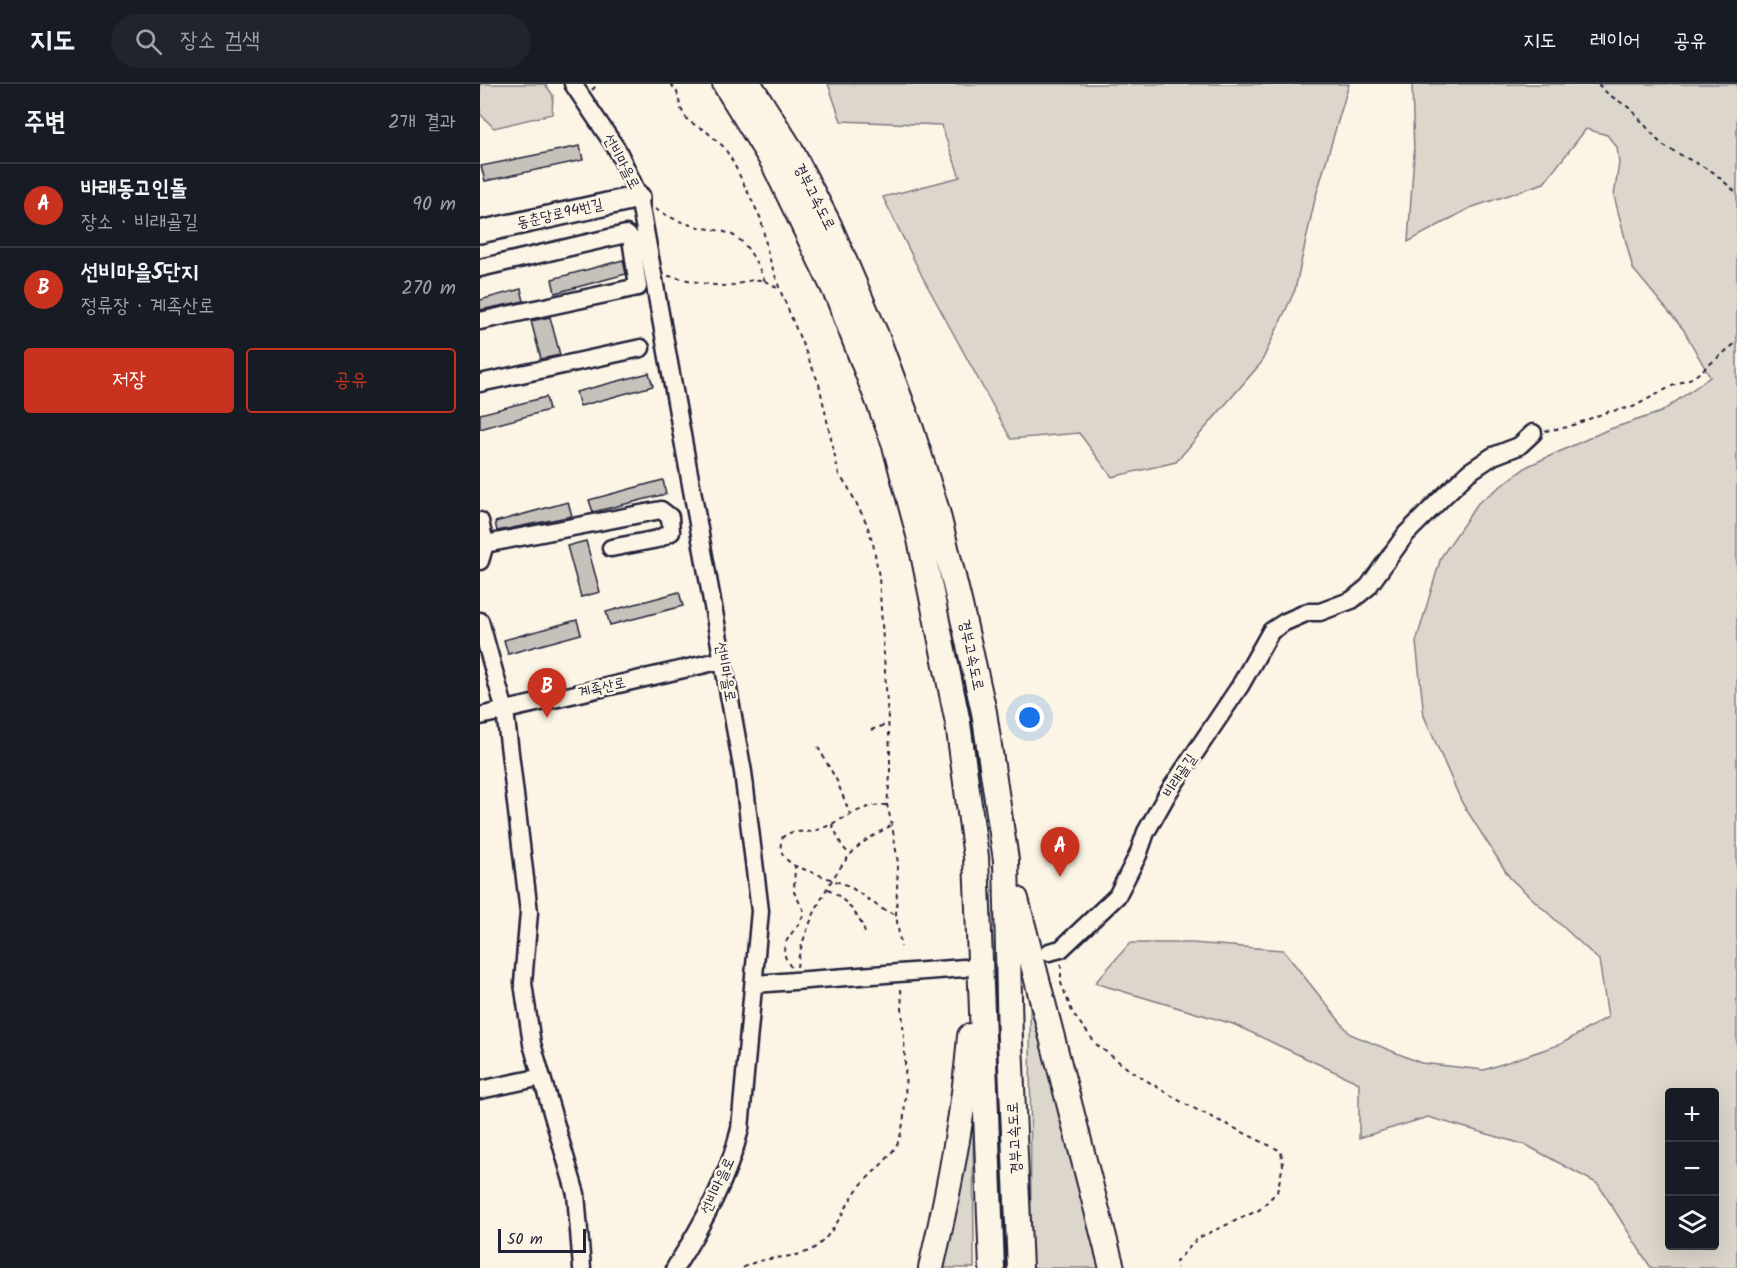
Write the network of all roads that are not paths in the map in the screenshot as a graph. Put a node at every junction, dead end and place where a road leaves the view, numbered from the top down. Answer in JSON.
{"nodes":[{"id":1,"x":573,"y":84,"type":"edge"},
{"id":2,"x":725,"y":84,"type":"edge"},
{"id":3,"x":749,"y":84,"type":"edge"},
{"id":4,"x":646,"y":203,"type":"junction"},
{"id":5,"x":480,"y":232,"type":"edge"},
{"id":6,"x":480,"y":268,"type":"edge"},
{"id":7,"x":480,"y":321,"type":"edge"},
{"id":8,"x":641,"y":348,"type":"dead end"},
{"id":9,"x":480,"y":383,"type":"edge"},
{"id":10,"x":1533,"y":433,"type":"road end"},
{"id":11,"x":480,"y":521,"type":"edge"},
{"id":12,"x":485,"y":544,"type":"junction"},
{"id":13,"x":611,"y":548,"type":"dead end"},
{"id":14,"x":480,"y":561,"type":"edge"},
{"id":15,"x":480,"y":621,"type":"edge"},
{"id":16,"x":723,"y":660,"type":"junction"},
{"id":17,"x":505,"y":711,"type":"junction"},
{"id":18,"x":480,"y":716,"type":"edge"},
{"id":19,"x":976,"y":856,"type":"junction"},
{"id":20,"x":1006,"y":860,"type":"junction"},
{"id":21,"x":1055,"y":950,"type":"road end"},
{"id":22,"x":964,"y":968,"type":"dead end"},
{"id":23,"x":755,"y":984,"type":"junction"},
{"id":24,"x":542,"y":1077,"type":"junction"},
{"id":25,"x":480,"y":1090,"type":"edge"},
{"id":26,"x":582,"y":1268,"type":"edge"},
{"id":27,"x":675,"y":1268,"type":"edge"},
{"id":28,"x":931,"y":1268,"type":"edge"},
{"id":29,"x":992,"y":1268,"type":"edge"},
{"id":30,"x":1020,"y":1268,"type":"edge"},
{"id":31,"x":1112,"y":1268,"type":"edge"}],
"edges":[{"from":1,"to":4,"type":"street","name":"선비마을로"},
{"from":2,"to":19,"type":"highway","name":"경부고속도로"},
{"from":3,"to":20,"type":"highway","name":"경부고속도로"},
{"from":4,"to":5,"type":"main road","name":"동춘당로94번길"},
{"from":4,"to":16,"type":"street","name":"선비마을로"},
{"from":6,"to":7,"type":"street"},
{"from":8,"to":9,"type":"street"},
{"from":10,"to":21,"type":"street","name":"비래골길"},
{"from":11,"to":12,"type":"street"},
{"from":12,"to":13,"type":"street"},
{"from":12,"to":14,"type":"street"},
{"from":15,"to":17,"type":"street"},
{"from":16,"to":17,"type":"street","name":"계족산로"},
{"from":16,"to":23,"type":"street","name":"선비마을로"},
{"from":17,"to":18,"type":"street","name":"계족산로"},
{"from":17,"to":24,"type":"street"},
{"from":19,"to":28,"type":"highway"},
{"from":19,"to":29,"type":"highway","name":"경부고속도로"},
{"from":20,"to":30,"type":"highway","name":"경부고속도로"},
{"from":20,"to":31,"type":"highway"},
{"from":22,"to":23,"type":"street"},
{"from":23,"to":27,"type":"street","name":"선비마을로"},
{"from":24,"to":25,"type":"street"},
{"from":24,"to":26,"type":"street"}]}
